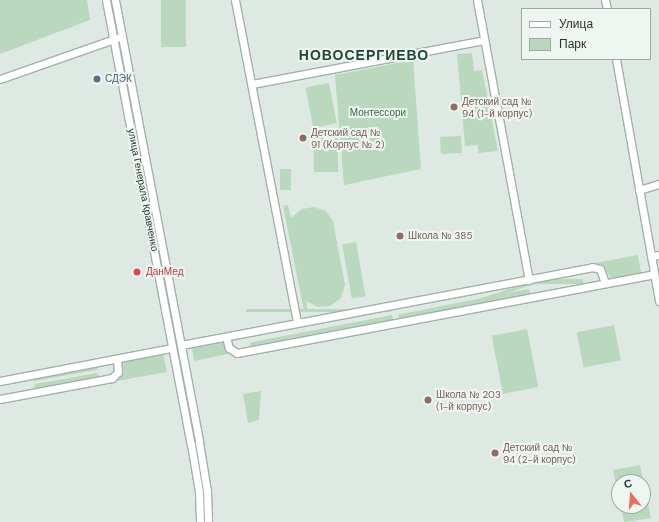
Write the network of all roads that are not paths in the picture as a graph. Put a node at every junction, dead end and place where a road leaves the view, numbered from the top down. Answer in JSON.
{"nodes":[{"id":1,"x":106,"y":0,"type":"edge"},
{"id":2,"x":115,"y":0,"type":"edge"},
{"id":3,"x":235,"y":0,"type":"edge"},
{"id":4,"x":477,"y":0,"type":"edge"},
{"id":5,"x":122,"y":38,"type":"junction"},
{"id":6,"x":114,"y":39,"type":"junction"},
{"id":7,"x":484,"y":40,"type":"junction"},
{"id":8,"x":616,"y":60,"type":"edge"},
{"id":9,"x":0,"y":78,"type":"edge"},
{"id":10,"x":252,"y":84,"type":"junction"},
{"id":11,"x":659,"y":184,"type":"edge"},
{"id":12,"x":639,"y":190,"type":"junction"},
{"id":13,"x":659,"y":255,"type":"edge"},
{"id":14,"x":651,"y":256,"type":"junction"},
{"id":15,"x":654,"y":274,"type":"junction"},
{"id":16,"x":529,"y":280,"type":"junction"},
{"id":17,"x":605,"y":283,"type":"junction"},
{"id":18,"x":659,"y":301,"type":"edge"},
{"id":19,"x":297,"y":323,"type":"junction"},
{"id":20,"x":226,"y":337,"type":"junction"},
{"id":21,"x":181,"y":345,"type":"junction"},
{"id":22,"x":172,"y":348,"type":"junction"},
{"id":23,"x":117,"y":358,"type":"junction"},
{"id":24,"x":0,"y":381,"type":"edge"},
{"id":25,"x":0,"y":399,"type":"edge"},
{"id":26,"x":200,"y":522,"type":"edge"},
{"id":27,"x":208,"y":522,"type":"edge"}],
"edges":[{"from":1,"to":6,"type":"street","name":"улица Генерала Кравченко"},
{"from":2,"to":5,"type":"street","name":"улица Генерала Кравченко"},
{"from":3,"to":10,"type":"street"},
{"from":4,"to":7,"type":"street"},
{"from":5,"to":6,"type":"street"},
{"from":5,"to":21,"type":"street","name":"улица Генерала Кравченко"},
{"from":6,"to":9,"type":"street"},
{"from":6,"to":22,"type":"street","name":"улица Генерала Кравченко"},
{"from":7,"to":10,"type":"street"},
{"from":7,"to":16,"type":"street"},
{"from":8,"to":12,"type":"street"},
{"from":10,"to":19,"type":"street"},
{"from":11,"to":12,"type":"street"},
{"from":12,"to":14,"type":"street"},
{"from":13,"to":14,"type":"street"},
{"from":14,"to":15,"type":"street"},
{"from":15,"to":17,"type":"street"},
{"from":15,"to":18,"type":"street"},
{"from":16,"to":17,"type":"street"},
{"from":16,"to":19,"type":"street"},
{"from":17,"to":20,"type":"street"},
{"from":19,"to":20,"type":"street"},
{"from":20,"to":21,"type":"street"},
{"from":21,"to":27,"type":"street","name":"улица Генерала Кравченко"},
{"from":22,"to":23,"type":"street"},
{"from":22,"to":26,"type":"street","name":"улица Генерала Кравченко"},
{"from":23,"to":24,"type":"street"},
{"from":23,"to":25,"type":"street"}]}
